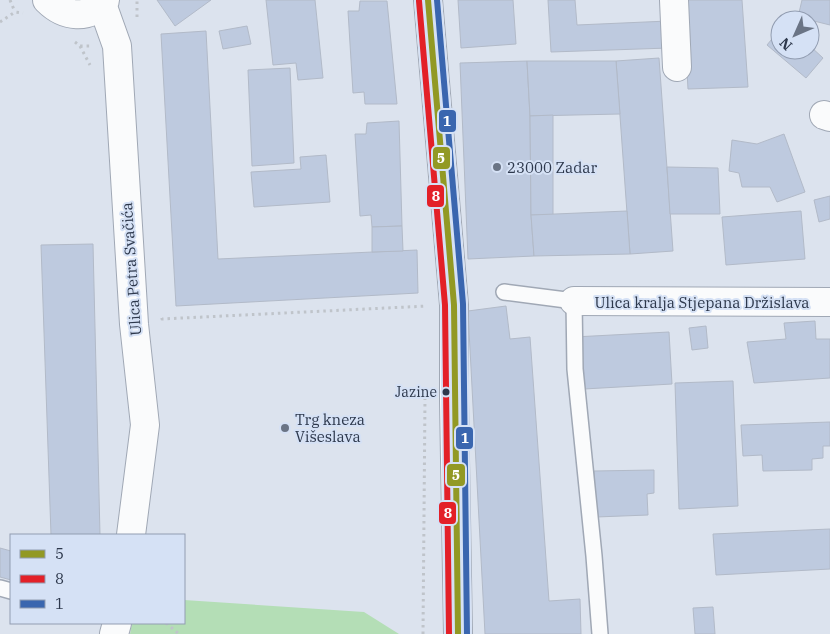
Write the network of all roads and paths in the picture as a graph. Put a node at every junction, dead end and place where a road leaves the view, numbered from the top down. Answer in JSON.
{"nodes":[{"id":1,"x":10,"y":0,"type":"edge"},
{"id":2,"x":47,"y":0,"type":"edge"},
{"id":3,"x":428,"y":0,"type":"edge"},
{"id":4,"x":674,"y":0,"type":"edge"},
{"id":5,"x":104,"y":2,"type":"edge"},
{"id":6,"x":0,"y":22,"type":"edge"},
{"id":7,"x":677,"y":67,"type":"dead end"},
{"id":8,"x":504,"y":292,"type":"dead end"},
{"id":9,"x":425,"y":296,"type":"dead end"},
{"id":10,"x":574,"y":301,"type":"junction"},
{"id":11,"x":830,"y":302,"type":"edge"},
{"id":12,"x":454,"y":305,"type":"junction"},
{"id":13,"x":426,"y":306,"type":"junction"},
{"id":14,"x":162,"y":319,"type":"dead end"},
{"id":15,"x":425,"y":394,"type":"dead end"},
{"id":16,"x":132,"y":534,"type":"edge"},
{"id":17,"x":167,"y":624,"type":"edge"},
{"id":18,"x":171,"y":627,"type":"junction"},
{"id":19,"x":458,"y":633,"type":"edge"},
{"id":20,"x":170,"y":634,"type":"edge"},
{"id":21,"x":179,"y":634,"type":"edge"},
{"id":22,"x":423,"y":634,"type":"edge"},
{"id":23,"x":600,"y":634,"type":"edge"}],
"edges":[{"from":1,"to":6,"type":"path"},
{"from":2,"to":5,"type":"street"},
{"from":3,"to":12,"type":"street"},
{"from":4,"to":7,"type":"street"},
{"from":5,"to":16,"type":"street","name":"Ulica Petra Svačića"},
{"from":8,"to":10,"type":"lane"},
{"from":9,"to":13,"type":"path"},
{"from":10,"to":11,"type":"street","name":"Ulica kralja Stjepana Držislava"},
{"from":10,"to":23,"type":"lane"},
{"from":12,"to":13,"type":"path"},
{"from":12,"to":19,"type":"street"},
{"from":13,"to":14,"type":"path"},
{"from":15,"to":22,"type":"path"},
{"from":17,"to":18,"type":"path"},
{"from":18,"to":20,"type":"path"},
{"from":18,"to":21,"type":"path"}]}
